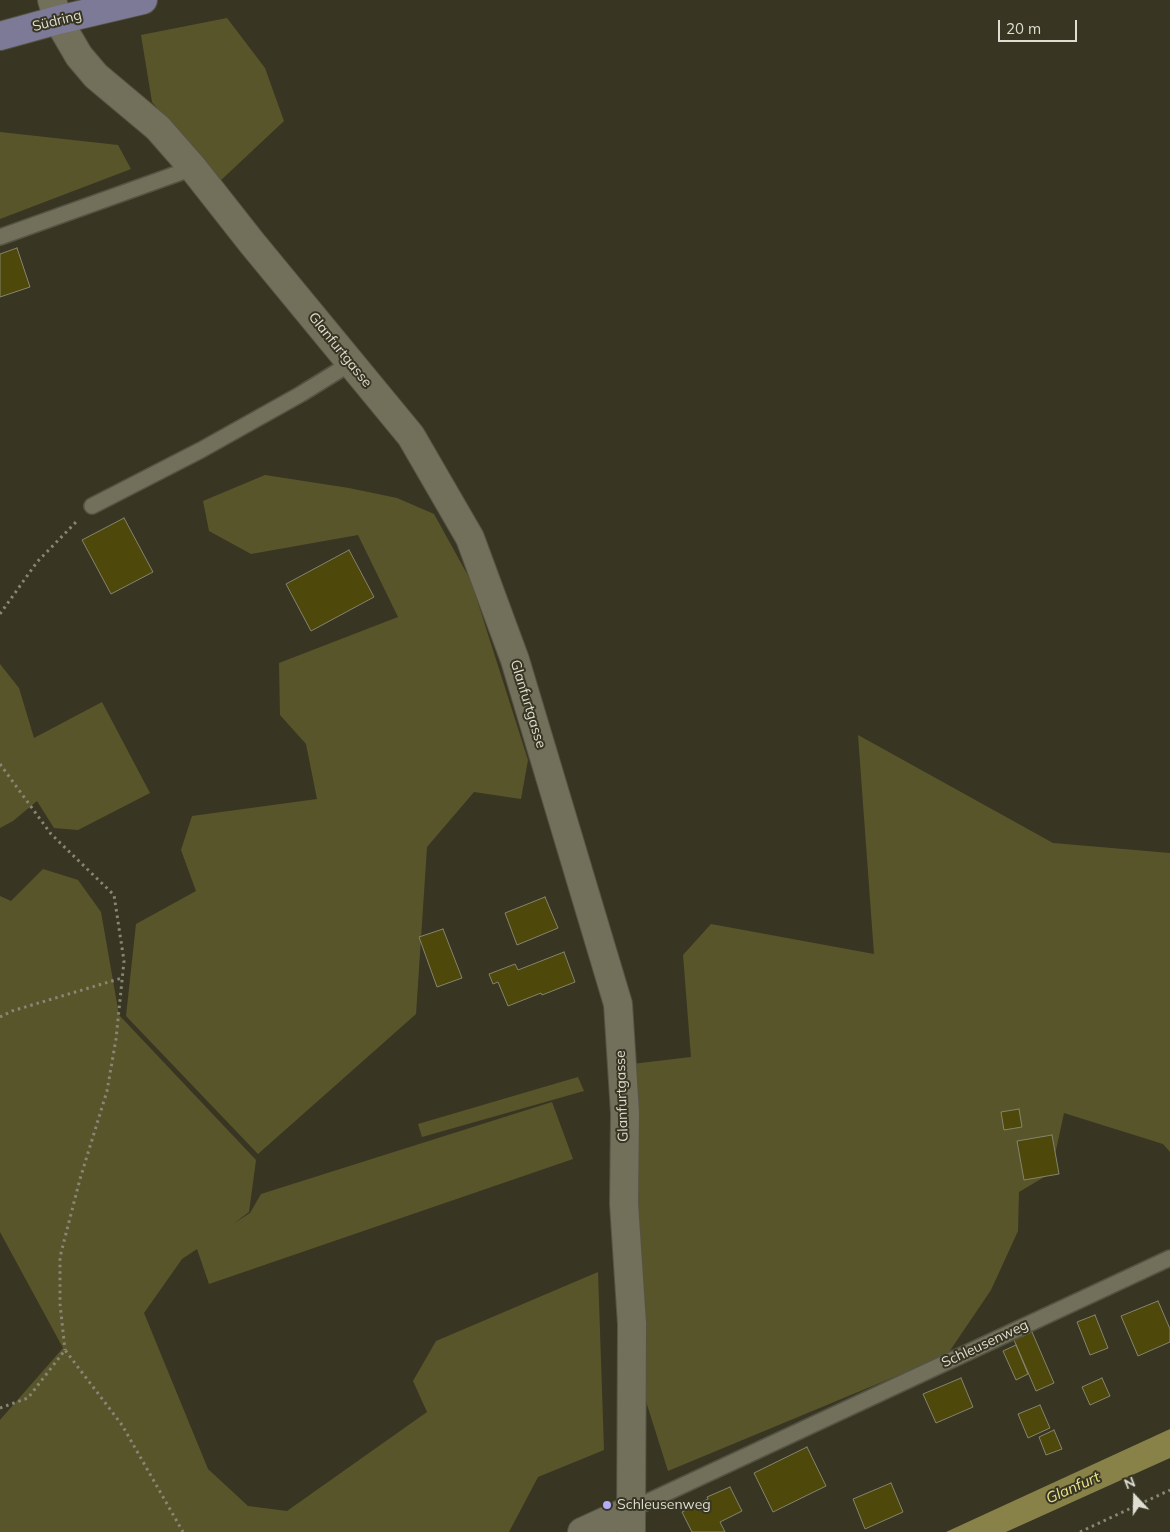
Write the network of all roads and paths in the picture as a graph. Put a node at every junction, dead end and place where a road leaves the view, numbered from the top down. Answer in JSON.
{"nodes":[{"id":1,"x":143,"y":0,"type":"edge"},
{"id":2,"x":55,"y":10,"type":"edge"},
{"id":3,"x":0,"y":36,"type":"edge"},
{"id":4,"x":193,"y":168,"type":"junction"},
{"id":5,"x":0,"y":237,"type":"edge"},
{"id":6,"x":351,"y":363,"type":"junction"},
{"id":7,"x":92,"y":506,"type":"joint"},
{"id":8,"x":0,"y":614,"type":"edge"},
{"id":9,"x":0,"y":764,"type":"edge"},
{"id":10,"x":122,"y":978,"type":"junction"},
{"id":11,"x":0,"y":1017,"type":"edge"},
{"id":12,"x":1170,"y":1258,"type":"edge"},
{"id":13,"x":65,"y":1350,"type":"junction"},
{"id":14,"x":0,"y":1408,"type":"edge"},
{"id":15,"x":1170,"y":1490,"type":"edge"},
{"id":16,"x":630,"y":1521,"type":"edge"},
{"id":17,"x":183,"y":1532,"type":"edge"},
{"id":18,"x":582,"y":1532,"type":"edge"},
{"id":19,"x":1080,"y":1532,"type":"edge"}],
"edges":[{"from":1,"to":2,"type":"main road","name":"Südring"},
{"from":2,"to":3,"type":"main road","name":"Südring"},
{"from":2,"to":4,"type":"street","name":"Glanfurtgasse"},
{"from":4,"to":5,"type":"lane"},
{"from":4,"to":6,"type":"street","name":"Glanfurtgasse"},
{"from":6,"to":7,"type":"lane"},
{"from":6,"to":16,"type":"street","name":"Glanfurtgasse"},
{"from":7,"to":8,"type":"path"},
{"from":9,"to":10,"type":"path"},
{"from":10,"to":11,"type":"path"},
{"from":10,"to":13,"type":"path"},
{"from":12,"to":16,"type":"lane","name":"Schleusenweg"},
{"from":13,"to":14,"type":"path"},
{"from":13,"to":17,"type":"path"},
{"from":15,"to":19,"type":"path"},
{"from":16,"to":18,"type":"street","name":"Schleusenweg"}]}
